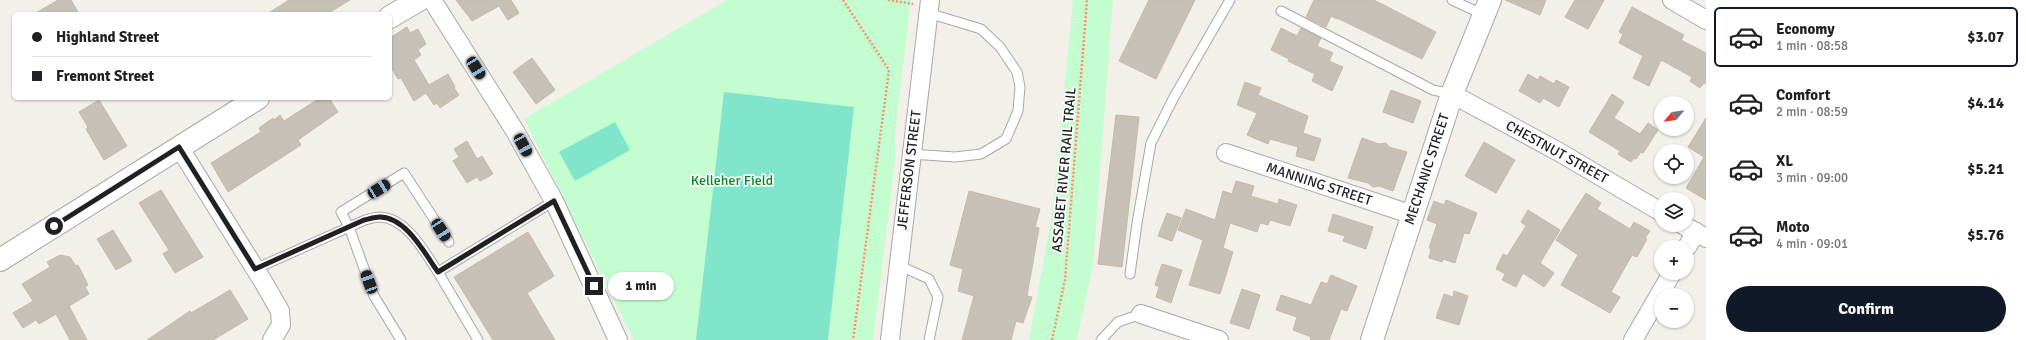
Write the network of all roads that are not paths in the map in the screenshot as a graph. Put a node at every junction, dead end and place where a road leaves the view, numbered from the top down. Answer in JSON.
{"nodes":[{"id":1,"x":419,"y":0,"type":"edge"},
{"id":2,"x":432,"y":0,"type":"edge"},
{"id":3,"x":1230,"y":0,"type":"edge"},
{"id":4,"x":1452,"y":0,"type":"edge"},
{"id":5,"x":1672,"y":0,"type":"edge"},
{"id":6,"x":929,"y":7,"type":"edge"},
{"id":7,"x":1487,"y":7,"type":"edge"},
{"id":8,"x":1281,"y":11,"type":"dead end"},
{"id":9,"x":392,"y":17,"type":"edge"},
{"id":10,"x":1706,"y":20,"type":"edge"},
{"id":11,"x":1452,"y":94,"type":"junction"},
{"id":12,"x":255,"y":100,"type":"edge"},
{"id":13,"x":179,"y":147,"type":"junction"},
{"id":14,"x":1226,"y":153,"type":"dead end"},
{"id":15,"x":910,"y":154,"type":"junction"},
{"id":16,"x":554,"y":201,"type":"junction"},
{"id":17,"x":1654,"y":208,"type":"edge"},
{"id":18,"x":1413,"y":215,"type":"junction"},
{"id":19,"x":349,"y":227,"type":"junction"},
{"id":20,"x":449,"y":242,"type":"dead end"},
{"id":21,"x":0,"y":260,"type":"edge"},
{"id":22,"x":898,"y":265,"type":"junction"},
{"id":23,"x":255,"y":269,"type":"junction"},
{"id":24,"x":438,"y":272,"type":"junction"},
{"id":25,"x":1130,"y":274,"type":"dead end"},
{"id":26,"x":1668,"y":280,"type":"edge"},
{"id":27,"x":1141,"y":314,"type":"joint"},
{"id":28,"x":276,"y":333,"type":"edge"},
{"id":29,"x":400,"y":340,"type":"edge"},
{"id":30,"x":478,"y":340,"type":"edge"},
{"id":31,"x":618,"y":340,"type":"edge"},
{"id":32,"x":890,"y":340,"type":"edge"},
{"id":33,"x":929,"y":340,"type":"edge"},
{"id":34,"x":1101,"y":340,"type":"edge"},
{"id":35,"x":1218,"y":340,"type":"edge"},
{"id":36,"x":1372,"y":340,"type":"edge"},
{"id":37,"x":1633,"y":340,"type":"edge"}],
"edges":[{"from":1,"to":9,"type":"street"},
{"from":2,"to":16,"type":"street"},
{"from":3,"to":25,"type":"lane"},
{"from":4,"to":7,"type":"lane"},
{"from":5,"to":10,"type":"street"},
{"from":6,"to":15,"type":"street","name":"JEFFERSON STREET"},
{"from":6,"to":15,"type":"lane"},
{"from":7,"to":11,"type":"street","name":"MECHANIC STREET"},
{"from":8,"to":11,"type":"lane"},
{"from":11,"to":17,"type":"street","name":"CHESTNUT STREET"},
{"from":11,"to":18,"type":"street","name":"MECHANIC STREET"},
{"from":12,"to":13,"type":"street"},
{"from":13,"to":21,"type":"street"},
{"from":13,"to":23,"type":"street"},
{"from":14,"to":18,"type":"street","name":"MANNING STREET"},
{"from":15,"to":22,"type":"street","name":"JEFFERSON STREET"},
{"from":16,"to":24,"type":"lane"},
{"from":16,"to":31,"type":"street"},
{"from":18,"to":36,"type":"street","name":"MECHANIC STREET"},
{"from":19,"to":20,"type":"lane"},
{"from":19,"to":23,"type":"lane"},
{"from":19,"to":24,"type":"lane"},
{"from":19,"to":29,"type":"lane"},
{"from":22,"to":32,"type":"street","name":"JEFFERSON STREET"},
{"from":22,"to":33,"type":"lane"},
{"from":23,"to":28,"type":"street"},
{"from":24,"to":30,"type":"lane"},
{"from":26,"to":37,"type":"street"},
{"from":27,"to":34,"type":"lane"},
{"from":27,"to":35,"type":"street"}]}
